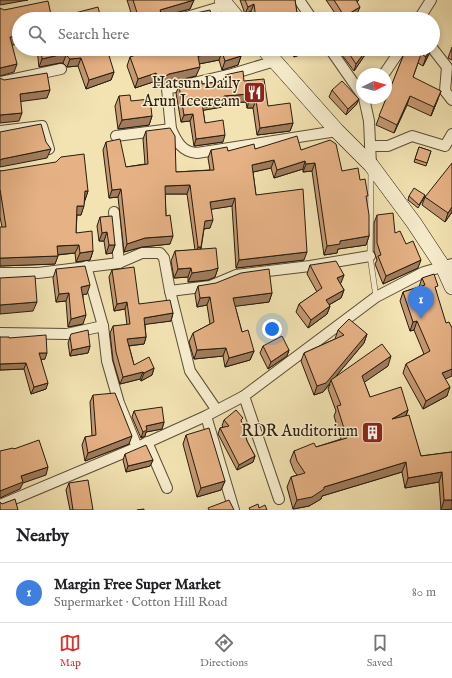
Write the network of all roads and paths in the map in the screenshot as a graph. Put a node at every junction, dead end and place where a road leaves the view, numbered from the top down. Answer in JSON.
{"nodes":[{"id":1,"x":431,"y":0,"type":"edge"},
{"id":2,"x":304,"y":2,"type":"edge"},
{"id":3,"x":224,"y":3,"type":"edge"},
{"id":4,"x":199,"y":12,"type":"edge"},
{"id":5,"x":232,"y":12,"type":"edge"},
{"id":6,"x":309,"y":12,"type":"edge"},
{"id":7,"x":423,"y":12,"type":"edge"},
{"id":8,"x":270,"y":56,"type":"edge"},
{"id":9,"x":335,"y":56,"type":"edge"},
{"id":10,"x":396,"y":56,"type":"edge"},
{"id":11,"x":439,"y":56,"type":"edge"},
{"id":12,"x":275,"y":61,"type":"junction"},
{"id":13,"x":388,"y":68,"type":"edge"},
{"id":14,"x":61,"y":69,"type":"dead end"},
{"id":15,"x":0,"y":82,"type":"edge"},
{"id":16,"x":356,"y":85,"type":"edge"},
{"id":17,"x":452,"y":100,"type":"edge"},
{"id":18,"x":366,"y":104,"type":"edge"},
{"id":19,"x":171,"y":129,"type":"junction"},
{"id":20,"x":0,"y":131,"type":"edge"},
{"id":21,"x":337,"y":131,"type":"junction"},
{"id":22,"x":452,"y":134,"type":"edge"},
{"id":23,"x":116,"y":136,"type":"dead end"},
{"id":24,"x":370,"y":146,"type":"junction"},
{"id":25,"x":49,"y":149,"type":"edge"},
{"id":26,"x":371,"y":165,"type":"junction"},
{"id":27,"x":114,"y":212,"type":"dead end"},
{"id":28,"x":370,"y":256,"type":"junction"},
{"id":29,"x":119,"y":263,"type":"junction"},
{"id":30,"x":86,"y":266,"type":"junction"},
{"id":31,"x":448,"y":266,"type":"edge"},
{"id":32,"x":0,"y":273,"type":"edge"},
{"id":33,"x":452,"y":287,"type":"edge"},
{"id":34,"x":170,"y":291,"type":"junction"},
{"id":35,"x":376,"y":298,"type":"junction"},
{"id":36,"x":103,"y":326,"type":"junction"},
{"id":37,"x":0,"y":333,"type":"edge"},
{"id":38,"x":244,"y":396,"type":"junction"},
{"id":39,"x":216,"y":409,"type":"junction"},
{"id":40,"x":206,"y":416,"type":"junction"},
{"id":41,"x":147,"y":442,"type":"junction"},
{"id":42,"x":137,"y":447,"type":"junction"},
{"id":43,"x":168,"y":488,"type":"dead end"},
{"id":44,"x":279,"y":499,"type":"dead end"},
{"id":45,"x":0,"y":505,"type":"edge"},
{"id":46,"x":234,"y":510,"type":"edge"}],
"edges":[{"from":1,"to":7,"type":"street"},
{"from":2,"to":6,"type":"street"},
{"from":3,"to":4,"type":"street"},
{"from":3,"to":5,"type":"main road"},
{"from":8,"to":12,"type":"main road"},
{"from":9,"to":16,"type":"street"},
{"from":10,"to":13,"type":"street"},
{"from":11,"to":17,"type":"street"},
{"from":12,"to":19,"type":"street"},
{"from":12,"to":21,"type":"main road"},
{"from":14,"to":15,"type":"street"},
{"from":18,"to":24,"type":"street"},
{"from":19,"to":21,"type":"street"},
{"from":19,"to":23,"type":"street"},
{"from":20,"to":25,"type":"street"},
{"from":21,"to":26,"type":"main road"},
{"from":22,"to":24,"type":"street"},
{"from":24,"to":26,"type":"street"},
{"from":26,"to":28,"type":"lane"},
{"from":26,"to":31,"type":"main road"},
{"from":27,"to":29,"type":"street"},
{"from":28,"to":34,"type":"street"},
{"from":28,"to":35,"type":"lane"},
{"from":29,"to":30,"type":"street"},
{"from":29,"to":34,"type":"street"},
{"from":30,"to":32,"type":"street"},
{"from":30,"to":36,"type":"street"},
{"from":31,"to":33,"type":"main road"},
{"from":31,"to":35,"type":"street"},
{"from":34,"to":39,"type":"street"},
{"from":35,"to":38,"type":"street"},
{"from":36,"to":37,"type":"street"},
{"from":36,"to":42,"type":"street"},
{"from":38,"to":39,"type":"street"},
{"from":38,"to":44,"type":"street"},
{"from":39,"to":40,"type":"street"},
{"from":40,"to":41,"type":"street"},
{"from":40,"to":46,"type":"street"},
{"from":41,"to":42,"type":"street"},
{"from":41,"to":43,"type":"street"},
{"from":42,"to":45,"type":"street"}]}
